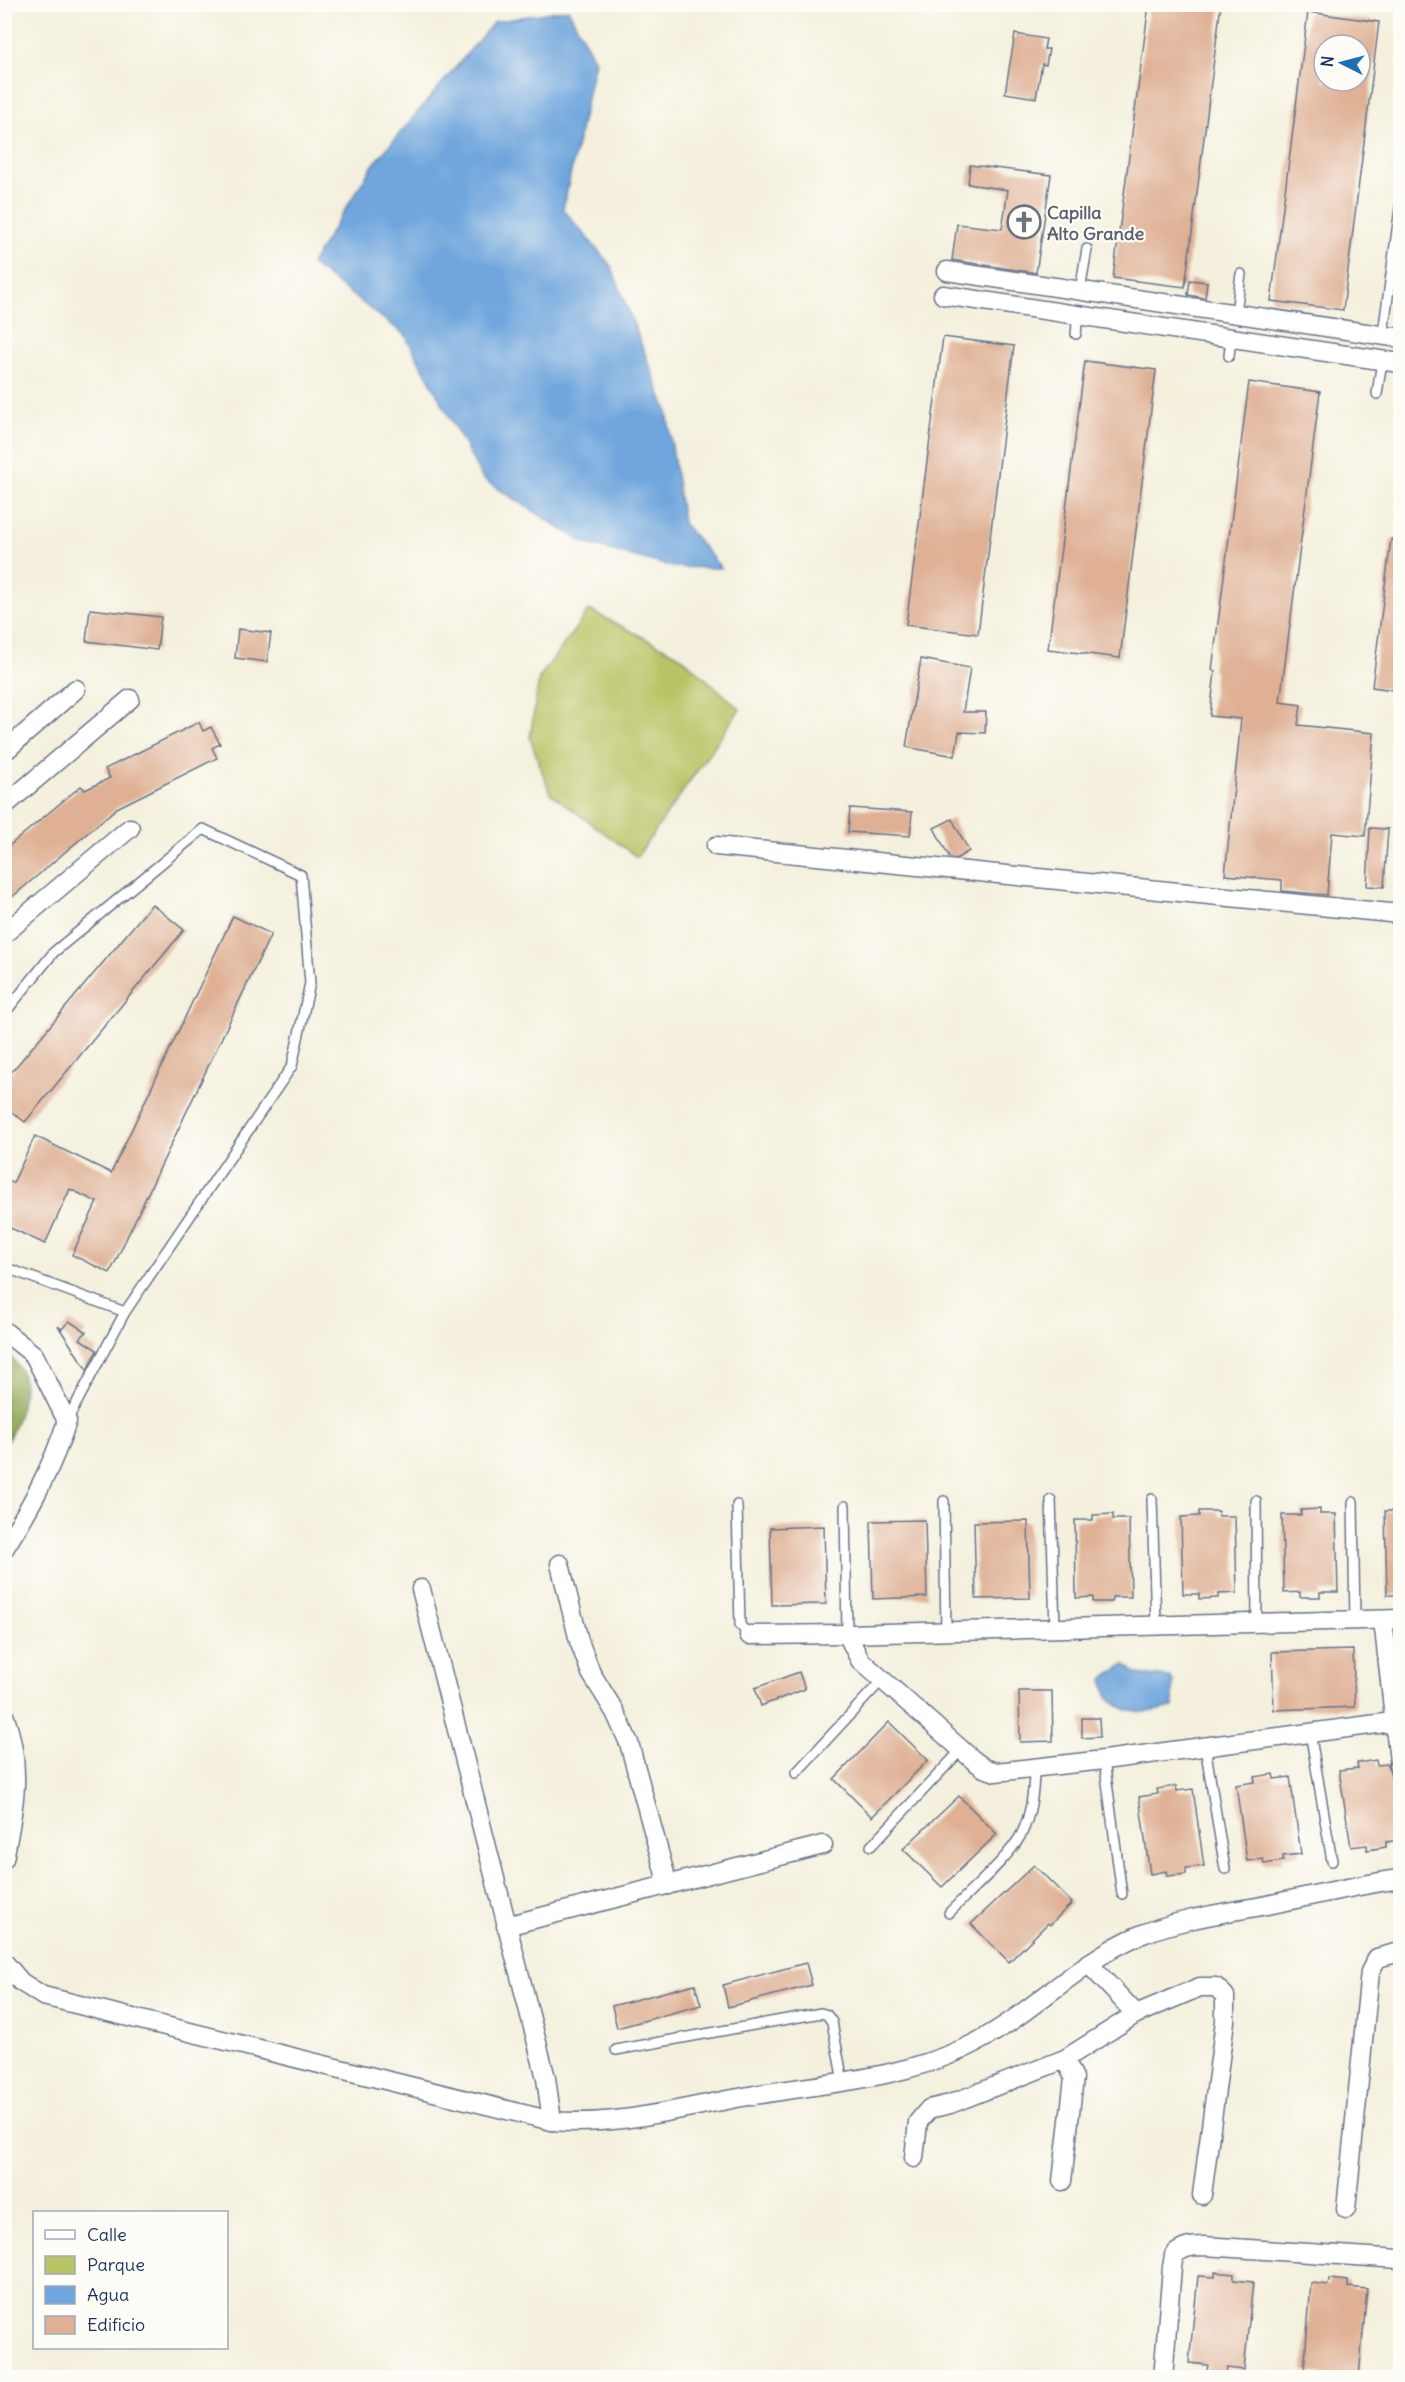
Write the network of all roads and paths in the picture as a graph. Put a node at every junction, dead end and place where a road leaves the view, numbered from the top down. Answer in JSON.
{"nodes":[{"id":1,"x":1401,"y":208,"type":"edge"},
{"id":2,"x":1087,"y":249,"type":"dead end"},
{"id":3,"x":947,"y":271,"type":"dead end"},
{"id":4,"x":1241,"y":274,"type":"dead end"},
{"id":5,"x":1080,"y":290,"type":"junction"},
{"id":6,"x":943,"y":294,"type":"dead end"},
{"id":7,"x":1236,"y":313,"type":"junction"},
{"id":8,"x":1078,"y":315,"type":"junction"},
{"id":9,"x":1076,"y":334,"type":"dead end"},
{"id":10,"x":1392,"y":336,"type":"edge"},
{"id":11,"x":1230,"y":347,"type":"junction"},
{"id":12,"x":1382,"y":361,"type":"junction"},
{"id":13,"x":1401,"y":363,"type":"edge"},
{"id":14,"x":1377,"y":394,"type":"dead end"},
{"id":15,"x":76,"y":689,"type":"dead end"},
{"id":16,"x":130,"y":699,"type":"dead end"},
{"id":17,"x":4,"y":752,"type":"edge"},
{"id":18,"x":4,"y":806,"type":"edge"},
{"id":19,"x":130,"y":828,"type":"dead end"},
{"id":20,"x":716,"y":846,"type":"dead end"},
{"id":21,"x":1401,"y":914,"type":"edge"},
{"id":22,"x":4,"y":934,"type":"edge"},
{"id":23,"x":4,"y":1014,"type":"edge"},
{"id":24,"x":4,"y":1267,"type":"edge"},
{"id":25,"x":125,"y":1312,"type":"junction"},
{"id":26,"x":4,"y":1331,"type":"edge"},
{"id":27,"x":67,"y":1421,"type":"junction"},
{"id":28,"x":1152,"y":1499,"type":"dead end"},
{"id":29,"x":1051,"y":1500,"type":"dead end"},
{"id":30,"x":944,"y":1501,"type":"dead end"},
{"id":31,"x":1256,"y":1501,"type":"dead end"},
{"id":32,"x":1353,"y":1502,"type":"dead end"},
{"id":33,"x":737,"y":1505,"type":"dead end"},
{"id":34,"x":845,"y":1506,"type":"dead end"},
{"id":35,"x":4,"y":1549,"type":"edge"},
{"id":36,"x":560,"y":1564,"type":"dead end"},
{"id":37,"x":421,"y":1589,"type":"dead end"},
{"id":38,"x":1392,"y":1619,"type":"edge"},
{"id":39,"x":1355,"y":1620,"type":"junction"},
{"id":40,"x":1257,"y":1622,"type":"junction"},
{"id":41,"x":1156,"y":1625,"type":"junction"},
{"id":42,"x":1055,"y":1628,"type":"junction"},
{"id":43,"x":946,"y":1631,"type":"junction"},
{"id":44,"x":847,"y":1634,"type":"junction"},
{"id":45,"x":748,"y":1635,"type":"joint"},
{"id":46,"x":882,"y":1680,"type":"junction"},
{"id":47,"x":4,"y":1715,"type":"edge"},
{"id":48,"x":1397,"y":1722,"type":"edge"},
{"id":49,"x":1310,"y":1732,"type":"junction"},
{"id":50,"x":1205,"y":1746,"type":"junction"},
{"id":51,"x":961,"y":1749,"type":"junction"},
{"id":52,"x":1104,"y":1760,"type":"junction"},
{"id":53,"x":1034,"y":1768,"type":"junction"},
{"id":54,"x":1401,"y":1770,"type":"edge"},
{"id":55,"x":796,"y":1773,"type":"dead end"},
{"id":56,"x":823,"y":1845,"type":"dead end"},
{"id":57,"x":871,"y":1846,"type":"dead end"},
{"id":58,"x":4,"y":1859,"type":"edge"},
{"id":59,"x":1332,"y":1861,"type":"dead end"},
{"id":60,"x":1225,"y":1869,"type":"dead end"},
{"id":61,"x":1401,"y":1879,"type":"edge"},
{"id":62,"x":668,"y":1885,"type":"junction"},
{"id":63,"x":1122,"y":1894,"type":"dead end"},
{"id":64,"x":949,"y":1913,"type":"dead end"},
{"id":65,"x":506,"y":1926,"type":"junction"},
{"id":66,"x":1401,"y":1952,"type":"edge"},
{"id":67,"x":4,"y":1962,"type":"edge"},
{"id":68,"x":1088,"y":1963,"type":"junction"},
{"id":69,"x":1136,"y":2014,"type":"junction"},
{"id":70,"x":616,"y":2050,"type":"dead end"},
{"id":71,"x":1065,"y":2059,"type":"junction"},
{"id":72,"x":843,"y":2082,"type":"junction"},
{"id":73,"x":552,"y":2121,"type":"junction"},
{"id":74,"x":914,"y":2158,"type":"dead end"},
{"id":75,"x":1062,"y":2181,"type":"dead end"},
{"id":76,"x":1202,"y":2195,"type":"dead end"},
{"id":77,"x":1346,"y":2209,"type":"dead end"},
{"id":78,"x":1401,"y":2259,"type":"edge"},
{"id":79,"x":1163,"y":2378,"type":"edge"}],
"edges":[{"from":1,"to":10,"type":"lane"},
{"from":2,"to":5,"type":"lane"},
{"from":3,"to":5,"type":"street"},
{"from":4,"to":7,"type":"lane"},
{"from":5,"to":7,"type":"street"},
{"from":5,"to":8,"type":"street"},
{"from":6,"to":8,"type":"street"},
{"from":7,"to":10,"type":"street"},
{"from":7,"to":11,"type":"street"},
{"from":8,"to":9,"type":"lane"},
{"from":8,"to":11,"type":"street"},
{"from":10,"to":12,"type":"street"},
{"from":11,"to":12,"type":"street"},
{"from":12,"to":13,"type":"street"},
{"from":12,"to":14,"type":"lane"},
{"from":15,"to":17,"type":"street"},
{"from":16,"to":18,"type":"street"},
{"from":19,"to":22,"type":"street"},
{"from":20,"to":21,"type":"street"},
{"from":23,"to":25,"type":"lane"},
{"from":24,"to":25,"type":"lane"},
{"from":25,"to":27,"type":"lane"},
{"from":26,"to":27,"type":"street"},
{"from":27,"to":35,"type":"street"},
{"from":28,"to":41,"type":"lane"},
{"from":29,"to":42,"type":"lane"},
{"from":30,"to":43,"type":"lane"},
{"from":31,"to":40,"type":"lane"},
{"from":32,"to":39,"type":"lane"},
{"from":33,"to":45,"type":"lane"},
{"from":34,"to":44,"type":"lane"},
{"from":36,"to":62,"type":"street"},
{"from":37,"to":65,"type":"street"},
{"from":38,"to":39,"type":"street"},
{"from":38,"to":48,"type":"street"},
{"from":39,"to":40,"type":"street"},
{"from":40,"to":41,"type":"street"},
{"from":41,"to":42,"type":"street"},
{"from":42,"to":43,"type":"street"},
{"from":43,"to":44,"type":"street"},
{"from":44,"to":45,"type":"street"},
{"from":44,"to":46,"type":"street"},
{"from":46,"to":51,"type":"street"},
{"from":46,"to":55,"type":"lane"},
{"from":47,"to":58,"type":"street"},
{"from":48,"to":49,"type":"street"},
{"from":48,"to":54,"type":"street"},
{"from":49,"to":50,"type":"street"},
{"from":49,"to":59,"type":"lane"},
{"from":50,"to":52,"type":"street"},
{"from":50,"to":60,"type":"lane"},
{"from":51,"to":53,"type":"street"},
{"from":51,"to":57,"type":"lane"},
{"from":52,"to":53,"type":"street"},
{"from":52,"to":63,"type":"lane"},
{"from":53,"to":64,"type":"lane"},
{"from":56,"to":62,"type":"street"},
{"from":61,"to":68,"type":"street"},
{"from":62,"to":65,"type":"street"},
{"from":65,"to":73,"type":"street"},
{"from":66,"to":77,"type":"street"},
{"from":67,"to":73,"type":"street"},
{"from":68,"to":69,"type":"street"},
{"from":68,"to":72,"type":"street"},
{"from":69,"to":71,"type":"street"},
{"from":69,"to":76,"type":"street"},
{"from":70,"to":72,"type":"lane"},
{"from":71,"to":74,"type":"street"},
{"from":71,"to":75,"type":"street"},
{"from":72,"to":73,"type":"street"},
{"from":78,"to":79,"type":"street"}]}
